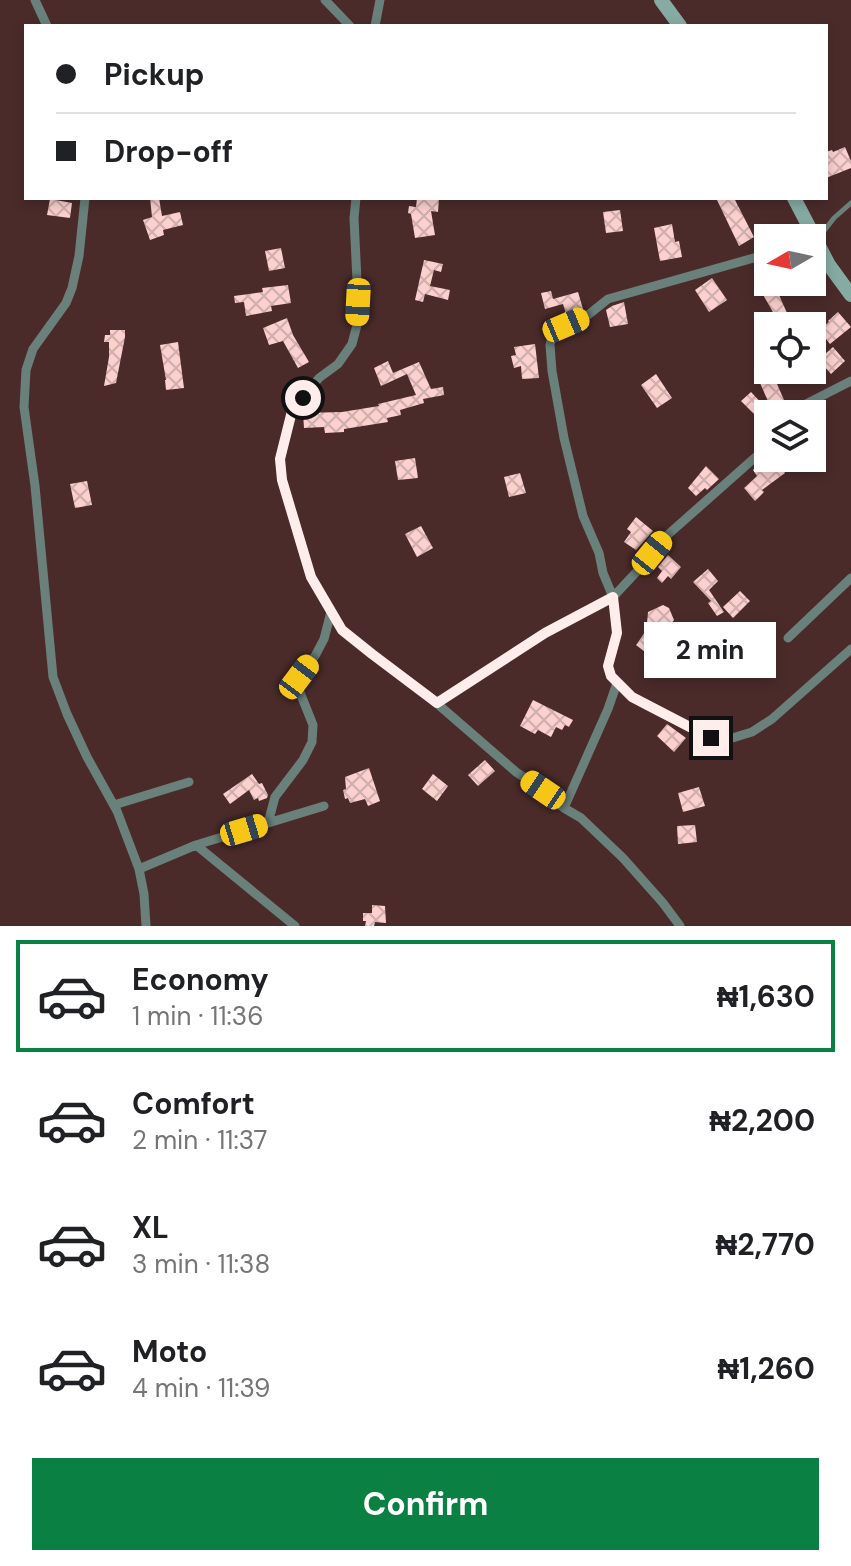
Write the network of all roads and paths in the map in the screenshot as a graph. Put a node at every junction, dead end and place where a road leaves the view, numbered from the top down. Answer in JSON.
{"nodes":[{"id":1,"x":35,"y":0,"type":"edge"},
{"id":2,"x":325,"y":0,"type":"edge"},
{"id":3,"x":380,"y":0,"type":"edge"},
{"id":4,"x":661,"y":0,"type":"edge"},
{"id":5,"x":46,"y":24,"type":"edge"},
{"id":6,"x":348,"y":24,"type":"edge"},
{"id":7,"x":375,"y":24,"type":"edge"},
{"id":8,"x":679,"y":24,"type":"edge"},
{"id":9,"x":85,"y":200,"type":"edge"},
{"id":10,"x":356,"y":200,"type":"edge"},
{"id":11,"x":795,"y":200,"type":"edge"},
{"id":12,"x":851,"y":203,"type":"edge"},
{"id":13,"x":806,"y":224,"type":"edge"},
{"id":14,"x":826,"y":227,"type":"edge"},
{"id":15,"x":754,"y":258,"type":"edge"},
{"id":16,"x":826,"y":260,"type":"edge"},
{"id":17,"x":850,"y":291,"type":"edge"},
{"id":18,"x":851,"y":381,"type":"edge"},
{"id":19,"x":814,"y":400,"type":"edge"},
{"id":20,"x":754,"y":458,"type":"edge"},
{"id":21,"x":851,"y":578,"type":"edge"},
{"id":22,"x":613,"y":597,"type":"junction"},
{"id":23,"x":331,"y":612,"type":"junction"},
{"id":24,"x":788,"y":638,"type":"dead end"},
{"id":25,"x":851,"y":649,"type":"edge"},
{"id":26,"x":617,"y":683,"type":"junction"},
{"id":27,"x":437,"y":703,"type":"junction"},
{"id":28,"x":189,"y":782,"type":"dead end"},
{"id":29,"x":114,"y":805,"type":"junction"},
{"id":30,"x":324,"y":806,"type":"dead end"},
{"id":31,"x":564,"y":808,"type":"junction"},
{"id":32,"x":268,"y":823,"type":"junction"},
{"id":33,"x":196,"y":845,"type":"junction"},
{"id":34,"x":139,"y":869,"type":"junction"},
{"id":35,"x":146,"y":926,"type":"edge"},
{"id":36,"x":295,"y":926,"type":"edge"},
{"id":37,"x":680,"y":926,"type":"edge"}],
"edges":[{"from":1,"to":5,"type":"street"},
{"from":2,"to":6,"type":"street"},
{"from":3,"to":7,"type":"street"},
{"from":4,"to":8,"type":"main road"},
{"from":9,"to":29,"type":"street"},
{"from":10,"to":23,"type":"street"},
{"from":11,"to":13,"type":"main road"},
{"from":12,"to":14,"type":"lane"},
{"from":15,"to":22,"type":"street"},
{"from":16,"to":17,"type":"main road"},
{"from":18,"to":19,"type":"street"},
{"from":20,"to":22,"type":"street"},
{"from":21,"to":24,"type":"street"},
{"from":22,"to":26,"type":"street"},
{"from":22,"to":27,"type":"street"},
{"from":23,"to":27,"type":"street"},
{"from":23,"to":32,"type":"street"},
{"from":25,"to":26,"type":"street"},
{"from":26,"to":31,"type":"street"},
{"from":27,"to":31,"type":"street"},
{"from":28,"to":29,"type":"street"},
{"from":29,"to":34,"type":"street"},
{"from":30,"to":32,"type":"street"},
{"from":31,"to":37,"type":"street"},
{"from":32,"to":33,"type":"street"},
{"from":33,"to":34,"type":"street"},
{"from":33,"to":36,"type":"street"},
{"from":34,"to":35,"type":"street"}]}
